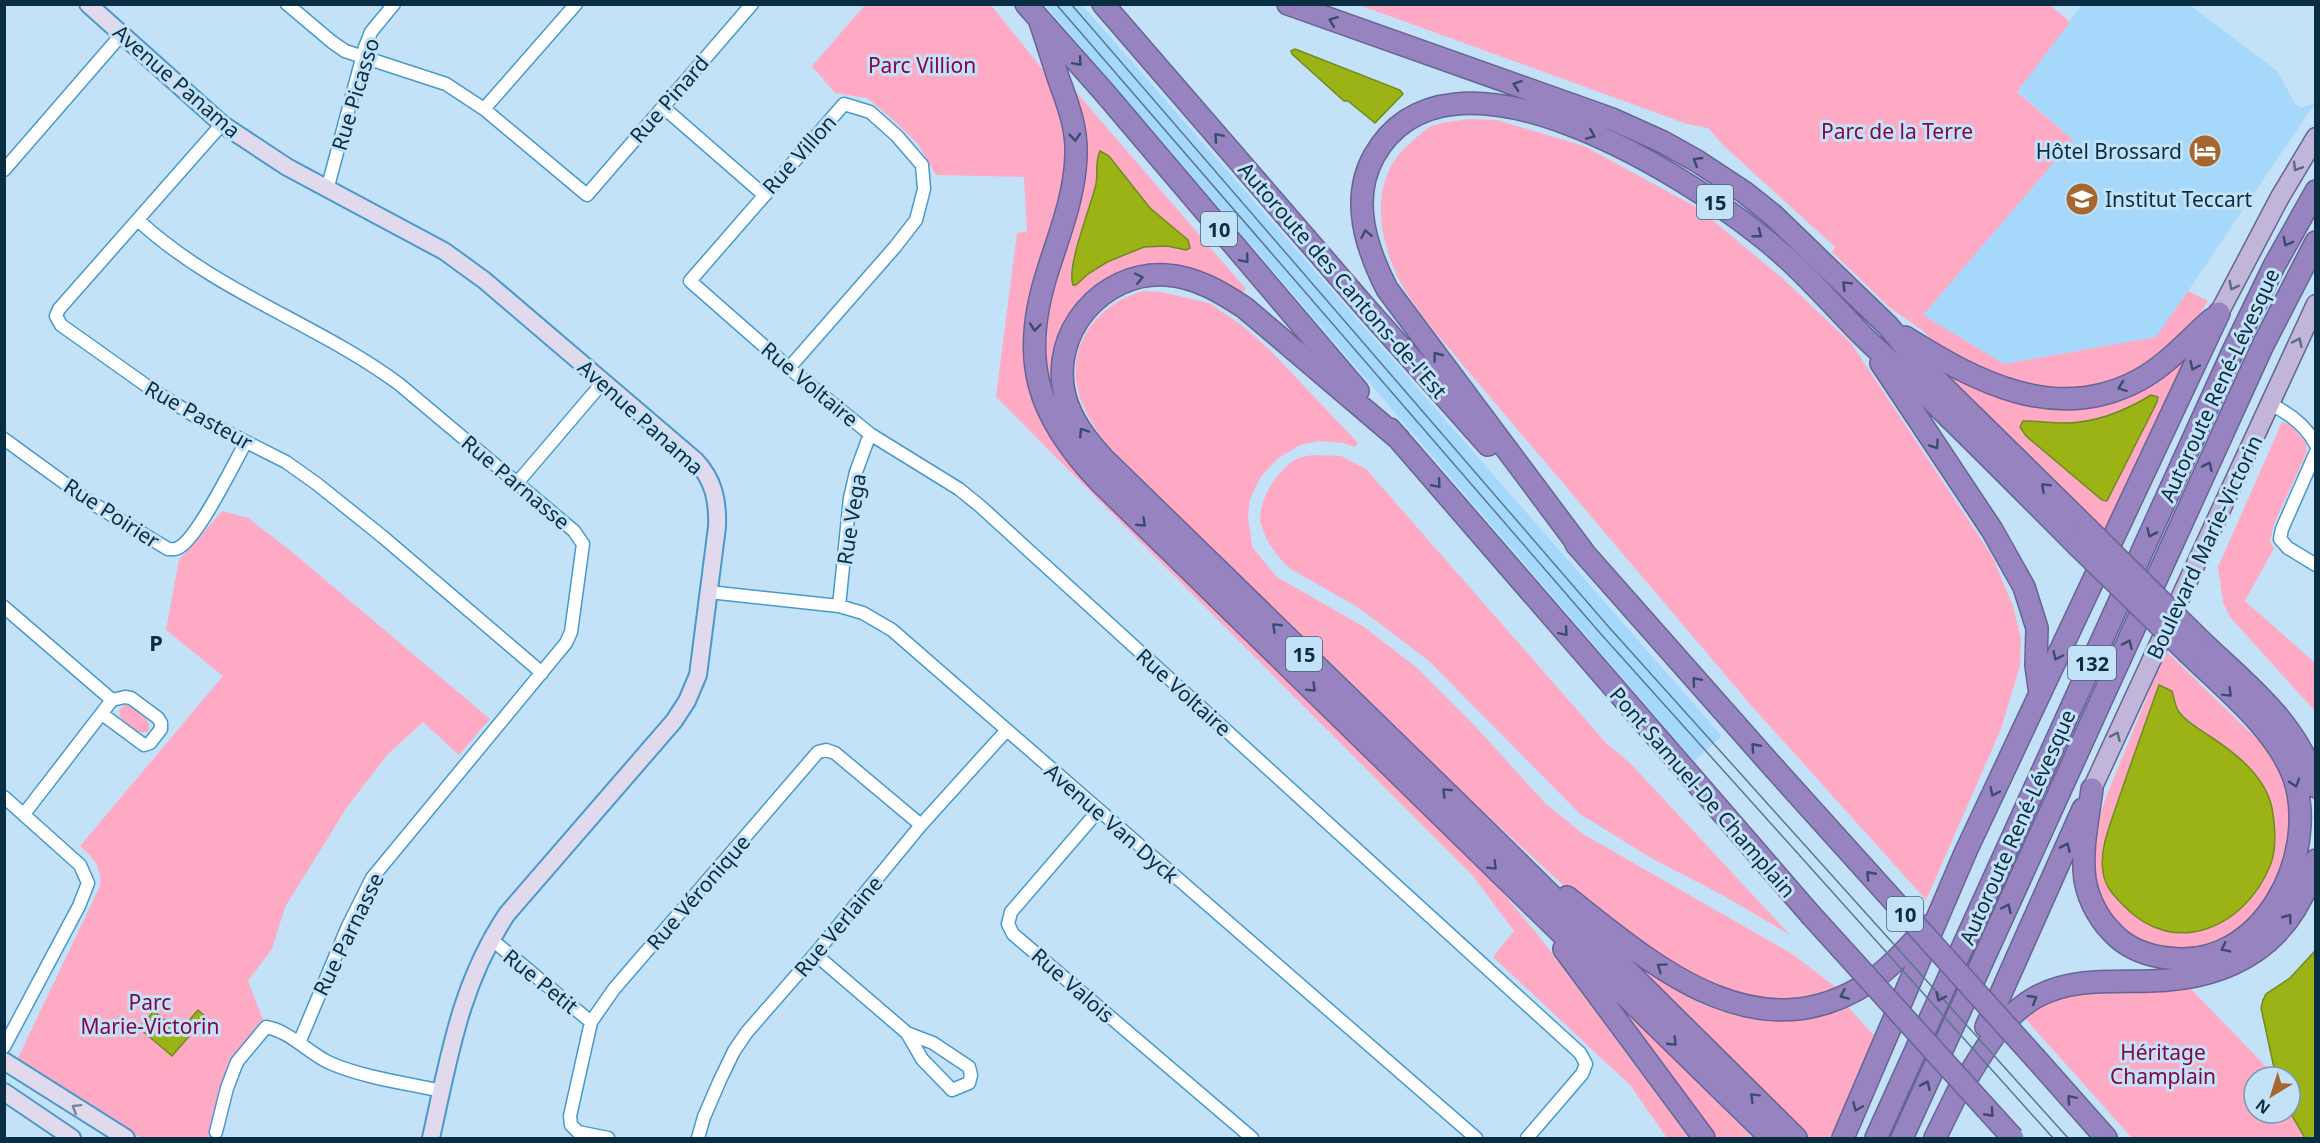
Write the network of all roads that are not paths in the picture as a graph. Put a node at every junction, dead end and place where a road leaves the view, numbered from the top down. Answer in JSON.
{"nodes":[{"id":1,"x":88,"y":4,"type":"edge"},
{"id":2,"x":287,"y":4,"type":"edge"},
{"id":3,"x":394,"y":4,"type":"edge"},
{"id":4,"x":576,"y":4,"type":"edge"},
{"id":5,"x":752,"y":4,"type":"edge"},
{"id":6,"x":1103,"y":4,"type":"edge"},
{"id":7,"x":1288,"y":4,"type":"edge"},
{"id":8,"x":1033,"y":12,"type":"edge"},
{"id":9,"x":122,"y":34,"type":"junction"},
{"id":10,"x":362,"y":56,"type":"junction"},
{"id":11,"x":663,"y":107,"type":"junction"},
{"id":12,"x":484,"y":109,"type":"junction"},
{"id":13,"x":222,"y":124,"type":"junction"},
{"id":14,"x":2316,"y":137,"type":"edge"},
{"id":15,"x":4,"y":170,"type":"edge"},
{"id":16,"x":327,"y":190,"type":"junction"},
{"id":17,"x":2316,"y":191,"type":"edge"},
{"id":18,"x":763,"y":194,"type":"junction"},
{"id":19,"x":139,"y":221,"type":"junction"},
{"id":20,"x":2316,"y":242,"type":"edge"},
{"id":21,"x":690,"y":280,"type":"joint"},
{"id":22,"x":2315,"y":305,"type":"edge"},
{"id":23,"x":2220,"y":313,"type":"junction"},
{"id":24,"x":1888,"y":326,"type":"junction"},
{"id":25,"x":1862,"y":335,"type":"junction"},
{"id":26,"x":789,"y":368,"type":"junction"},
{"id":27,"x":604,"y":381,"type":"junction"},
{"id":28,"x":2270,"y":404,"type":"junction"},
{"id":29,"x":870,"y":434,"type":"junction"},
{"id":30,"x":4,"y":439,"type":"edge"},
{"id":31,"x":1399,"y":439,"type":"junction"},
{"id":32,"x":246,"y":442,"type":"junction"},
{"id":33,"x":2316,"y":445,"type":"edge"},
{"id":34,"x":2316,"y":452,"type":"edge"},
{"id":35,"x":517,"y":483,"type":"junction"},
{"id":36,"x":2083,"y":537,"type":"junction"},
{"id":37,"x":1585,"y":554,"type":"junction"},
{"id":38,"x":2316,"y":565,"type":"edge"},
{"id":39,"x":709,"y":592,"type":"junction"},
{"id":40,"x":839,"y":606,"type":"junction"},
{"id":41,"x":4,"y":608,"type":"edge"},
{"id":42,"x":2193,"y":646,"type":"junction"},
{"id":43,"x":542,"y":673,"type":"junction"},
{"id":44,"x":2040,"y":694,"type":"junction"},
{"id":45,"x":112,"y":700,"type":"junction"},
{"id":46,"x":102,"y":714,"type":"junction"},
{"id":47,"x":1006,"y":731,"type":"junction"},
{"id":48,"x":2316,"y":787,"type":"edge"},
{"id":49,"x":2092,"y":789,"type":"junction"},
{"id":50,"x":4,"y":797,"type":"edge"},
{"id":51,"x":1098,"y":811,"type":"junction"},
{"id":52,"x":24,"y":814,"type":"junction"},
{"id":53,"x":921,"y":825,"type":"junction"},
{"id":54,"x":1488,"y":833,"type":"junction"},
{"id":55,"x":2316,"y":861,"type":"edge"},
{"id":56,"x":1531,"y":905,"type":"junction"},
{"id":57,"x":1936,"y":917,"type":"junction"},
{"id":58,"x":491,"y":939,"type":"junction"},
{"id":59,"x":815,"y":954,"type":"junction"},
{"id":60,"x":591,"y":1022,"type":"junction"},
{"id":61,"x":908,"y":1033,"type":"junction"},
{"id":62,"x":299,"y":1042,"type":"junction"},
{"id":63,"x":4,"y":1047,"type":"edge"},
{"id":64,"x":4,"y":1061,"type":"edge"},
{"id":65,"x":442,"y":1091,"type":"junction"},
{"id":66,"x":4,"y":1092,"type":"edge"},
{"id":67,"x":1958,"y":1093,"type":"junction"},
{"id":68,"x":216,"y":1132,"type":"dead end"},
{"id":69,"x":72,"y":1138,"type":"edge"},
{"id":70,"x":126,"y":1138,"type":"edge"},
{"id":71,"x":431,"y":1138,"type":"edge"},
{"id":72,"x":608,"y":1138,"type":"edge"},
{"id":73,"x":698,"y":1138,"type":"edge"},
{"id":74,"x":1252,"y":1138,"type":"edge"},
{"id":75,"x":1476,"y":1138,"type":"edge"},
{"id":76,"x":1527,"y":1138,"type":"edge"},
{"id":77,"x":1704,"y":1138,"type":"edge"},
{"id":78,"x":1771,"y":1138,"type":"edge"},
{"id":79,"x":1796,"y":1138,"type":"edge"},
{"id":80,"x":1843,"y":1138,"type":"edge"},
{"id":81,"x":1876,"y":1138,"type":"edge"},
{"id":82,"x":1902,"y":1138,"type":"edge"},
{"id":83,"x":1935,"y":1138,"type":"edge"},
{"id":84,"x":2013,"y":1138,"type":"edge"},
{"id":85,"x":2106,"y":1138,"type":"edge"}],
"edges":[{"from":1,"to":9,"type":"street","name":"Avenue Panama"},
{"from":2,"to":10,"type":"street"},
{"from":3,"to":10,"type":"street","name":"Rue Picasso"},
{"from":4,"to":12,"type":"street"},
{"from":5,"to":11,"type":"street","name":"Rue Pinard"},
{"from":37,"to":6,"type":"highway","name":"Autoroute des Cantons-de-l'Est","number":"10","one_way":true},
{"from":24,"to":7,"type":"highway","one_way":true},
{"from":8,"to":31,"type":"highway","number":"10","one_way":true},
{"from":8,"to":56,"type":"highway","one_way":true},
{"from":9,"to":13,"type":"street","name":"Avenue Panama"},
{"from":9,"to":15,"type":"street"},
{"from":10,"to":12,"type":"street"},
{"from":10,"to":16,"type":"street","name":"Rue Picasso"},
{"from":11,"to":12,"type":"street","name":"Rue Pinard"},
{"from":11,"to":18,"type":"street"},
{"from":13,"to":16,"type":"street","name":"Avenue Panama"},
{"from":13,"to":19,"type":"street","name":"Rue Pasteur"},
{"from":14,"to":23,"type":"main road","one_way":true},
{"from":16,"to":27,"type":"street","name":"Avenue Panama"},
{"from":17,"to":81,"type":"highway","name":"Autoroute René-Lévesque","number":"132","one_way":true},
{"from":18,"to":21,"type":"street","name":"Rue Villon"},
{"from":18,"to":26,"type":"street","name":"Rue Villon"},
{"from":19,"to":32,"type":"street","name":"Rue Pasteur"},
{"from":19,"to":35,"type":"street","name":"Rue Parnasse"},
{"from":82,"to":20,"type":"highway","name":"Autoroute René-Lévesque","number":"132","one_way":true},
{"from":21,"to":26,"type":"street","name":"Rue Voltaire"},
{"from":28,"to":22,"type":"main road","name":"Boulevard Marie-Victorin","one_way":true},
{"from":23,"to":24,"type":"highway","one_way":true},
{"from":23,"to":44,"type":"highway","one_way":true},
{"from":36,"to":24,"type":"highway","one_way":true},
{"from":25,"to":36,"type":"highway"},
{"from":37,"to":25,"type":"highway","number":"15","one_way":true},
{"from":25,"to":44,"type":"highway","one_way":true},
{"from":26,"to":29,"type":"street","name":"Rue Voltaire"},
{"from":27,"to":35,"type":"street"},
{"from":27,"to":39,"type":"street","name":"Avenue Panama"},
{"from":28,"to":33,"type":"street"},
{"from":49,"to":28,"type":"main road","name":"Boulevard Marie-Victorin","one_way":true},
{"from":29,"to":40,"type":"street","name":"Rue Vega"},
{"from":29,"to":76,"type":"street","name":"Rue Voltaire"},
{"from":30,"to":32,"type":"street","name":"Rue Poirier"},
{"from":54,"to":31,"type":"highway","number":"15","one_way":true},
{"from":31,"to":84,"type":"highway","name":"Pont Samuel-De Champlain","number":"10","one_way":true,"bridge":true},
{"from":32,"to":43,"type":"street","name":"Rue Pasteur"},
{"from":34,"to":38,"type":"street"},
{"from":35,"to":43,"type":"street","name":"Rue Parnasse"},
{"from":36,"to":42,"type":"highway","bridge":true},
{"from":85,"to":37,"type":"highway","number":"10","one_way":true,"bridge":true},
{"from":39,"to":40,"type":"street","name":"Avenue Van Dyck"},
{"from":39,"to":58,"type":"street","name":"Avenue Panama"},
{"from":40,"to":47,"type":"street","name":"Avenue Van Dyck"},
{"from":41,"to":45,"type":"street"},
{"from":42,"to":48,"type":"highway"},
{"from":42,"to":49,"type":"highway","one_way":true},
{"from":43,"to":62,"type":"street","name":"Rue Parnasse"},
{"from":44,"to":57,"type":"highway","one_way":true},
{"from":45,"to":46,"type":"street"},
{"from":45,"to":46,"type":"street"},
{"from":46,"to":52,"type":"street"},
{"from":47,"to":51,"type":"street","name":"Avenue Van Dyck"},
{"from":47,"to":53,"type":"street","name":"Rue Verlaine"},
{"from":67,"to":49,"type":"highway","one_way":true},
{"from":50,"to":52,"type":"street"},
{"from":51,"to":74,"type":"street","name":"Rue Valois"},
{"from":51,"to":75,"type":"street","name":"Avenue Van Dyck"},
{"from":52,"to":63,"type":"street"},
{"from":53,"to":59,"type":"street","name":"Rue Verlaine"},
{"from":53,"to":60,"type":"street","name":"Rue Véronique"},
{"from":57,"to":54,"type":"highway","one_way":true},
{"from":79,"to":54,"type":"highway","one_way":true},
{"from":67,"to":55,"type":"highway","one_way":true},
{"from":56,"to":77,"type":"highway"},
{"from":56,"to":78,"type":"highway","one_way":true},
{"from":57,"to":80,"type":"highway","one_way":true},
{"from":58,"to":60,"type":"street","name":"Rue Petit"},
{"from":58,"to":65,"type":"street","name":"Avenue Panama"},
{"from":59,"to":61,"type":"street"},
{"from":59,"to":73,"type":"street","name":"Rue Verlaine"},
{"from":60,"to":72,"type":"street","name":"Rue Véronique"},
{"from":61,"to":61,"type":"street"},
{"from":62,"to":65,"type":"street"},
{"from":62,"to":68,"type":"street"},
{"from":70,"to":64,"type":"street","one_way":true},
{"from":65,"to":71,"type":"street","name":"Avenue Panama"},
{"from":66,"to":69,"type":"street"},
{"from":67,"to":83,"type":"highway"}]}
